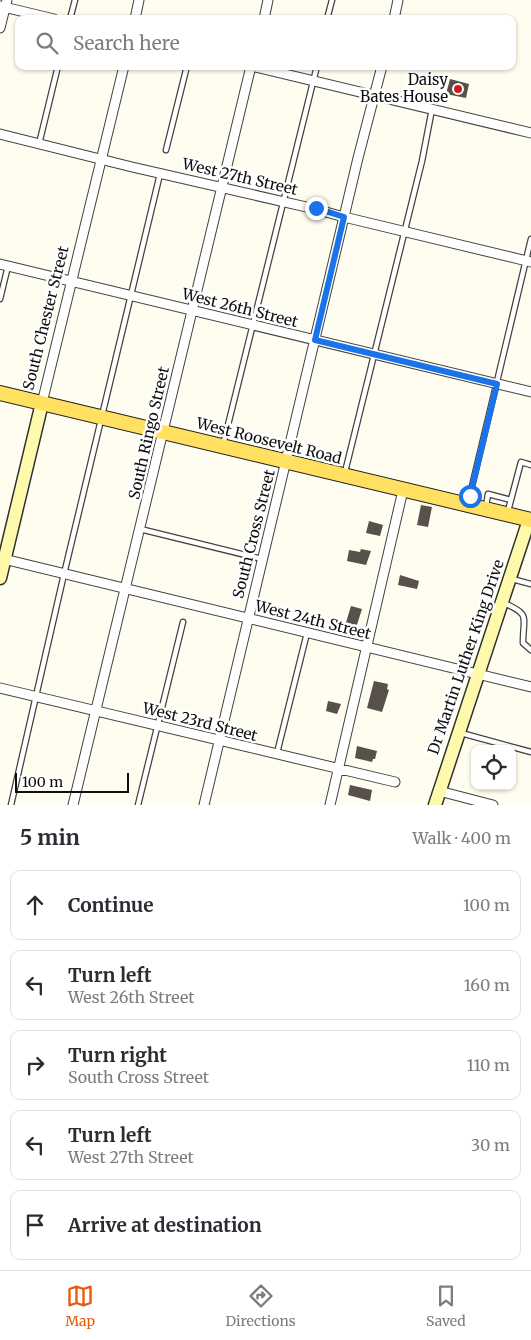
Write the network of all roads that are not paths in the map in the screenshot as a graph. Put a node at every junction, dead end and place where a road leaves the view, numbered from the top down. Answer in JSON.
{"nodes":[{"id":1,"x":75,"y":0,"type":"edge"},
{"id":2,"x":139,"y":0,"type":"edge"},
{"id":3,"x":268,"y":0,"type":"edge"},
{"id":4,"x":332,"y":0,"type":"edge"},
{"id":5,"x":398,"y":0,"type":"edge"},
{"id":6,"x":4,"y":5,"type":"edge"},
{"id":7,"x":40,"y":15,"type":"edge"},
{"id":8,"x":71,"y":15,"type":"edge"},
{"id":9,"x":136,"y":15,"type":"edge"},
{"id":10,"x":265,"y":15,"type":"edge"},
{"id":11,"x":329,"y":15,"type":"edge"},
{"id":12,"x":395,"y":15,"type":"edge"},
{"id":13,"x":0,"y":28,"type":"edge"},
{"id":14,"x":57,"y":70,"type":"edge"},
{"id":15,"x":123,"y":70,"type":"edge"},
{"id":16,"x":186,"y":70,"type":"edge"},
{"id":17,"x":250,"y":70,"type":"edge"},
{"id":18,"x":268,"y":70,"type":"edge"},
{"id":19,"x":316,"y":70,"type":"edge"},
{"id":20,"x":381,"y":70,"type":"edge"},
{"id":21,"x":313,"y":81,"type":"junction"},
{"id":22,"x":374,"y":96,"type":"junction"},
{"id":23,"x":432,"y":110,"type":"junction"},
{"id":24,"x":531,"y":133,"type":"edge"},
{"id":25,"x":0,"y":134,"type":"edge"},
{"id":26,"x":39,"y":144,"type":"junction"},
{"id":27,"x":166,"y":150,"type":"dead end"},
{"id":28,"x":101,"y":160,"type":"junction"},
{"id":29,"x":160,"y":173,"type":"junction"},
{"id":30,"x":221,"y":188,"type":"junction"},
{"id":31,"x":282,"y":202,"type":"junction"},
{"id":32,"x":344,"y":217,"type":"junction"},
{"id":33,"x":404,"y":232,"type":"junction"},
{"id":34,"x":531,"y":239,"type":"edge"},
{"id":35,"x":528,"y":262,"type":"edge"},
{"id":36,"x":4,"y":265,"type":"edge"},
{"id":37,"x":71,"y":281,"type":"junction"},
{"id":38,"x":131,"y":296,"type":"junction"},
{"id":39,"x":0,"y":299,"type":"edge"},
{"id":40,"x":191,"y":310,"type":"junction"},
{"id":41,"x":252,"y":325,"type":"junction"},
{"id":42,"x":315,"y":340,"type":"junction"},
{"id":43,"x":373,"y":354,"type":"junction"},
{"id":44,"x":497,"y":384,"type":"junction"},
{"id":45,"x":531,"y":392,"type":"edge"},
{"id":46,"x":0,"y":393,"type":"edge"},
{"id":47,"x":42,"y":403,"type":"junction"},
{"id":48,"x":102,"y":417,"type":"junction"},
{"id":49,"x":164,"y":432,"type":"junction"},
{"id":50,"x":223,"y":446,"type":"junction"},
{"id":51,"x":286,"y":461,"type":"junction"},
{"id":52,"x":531,"y":464,"type":"edge"},
{"id":53,"x":344,"y":476,"type":"junction"},
{"id":54,"x":403,"y":490,"type":"junction"},
{"id":55,"x":511,"y":500,"type":"junction"},
{"id":56,"x":468,"y":505,"type":"junction"},
{"id":57,"x":485,"y":509,"type":"junction"},
{"id":58,"x":508,"y":514,"type":"junction"},
{"id":59,"x":530,"y":520,"type":"edge"},
{"id":60,"x":140,"y":529,"type":"junction"},
{"id":61,"x":2,"y":559,"type":"edge"},
{"id":62,"x":262,"y":559,"type":"junction"},
{"id":63,"x":64,"y":574,"type":"junction"},
{"id":64,"x":0,"y":578,"type":"edge"},
{"id":65,"x":511,"y":578,"type":"junction"},
{"id":66,"x":531,"y":584,"type":"edge"},
{"id":67,"x":126,"y":589,"type":"junction"},
{"id":68,"x":502,"y":602,"type":"junction"},
{"id":69,"x":248,"y":618,"type":"junction"},
{"id":70,"x":182,"y":622,"type":"dead end"},
{"id":71,"x":307,"y":633,"type":"junction"},
{"id":72,"x":368,"y":647,"type":"junction"},
{"id":73,"x":531,"y":650,"type":"edge"},
{"id":74,"x":477,"y":674,"type":"junction"},
{"id":75,"x":531,"y":687,"type":"edge"},
{"id":76,"x":0,"y":688,"type":"edge"},
{"id":77,"x":35,"y":696,"type":"junction"},
{"id":78,"x":96,"y":711,"type":"junction"},
{"id":79,"x":157,"y":726,"type":"junction"},
{"id":80,"x":457,"y":732,"type":"junction"},
{"id":81,"x":220,"y":742,"type":"junction"},
{"id":82,"x":531,"y":752,"type":"edge"},
{"id":83,"x":276,"y":754,"type":"junction"},
{"id":84,"x":339,"y":769,"type":"junction"},
{"id":85,"x":394,"y":782,"type":"dead end"},
{"id":86,"x":439,"y":791,"type":"junction"},
{"id":87,"x":11,"y":805,"type":"edge"},
{"id":88,"x":73,"y":805,"type":"edge"},
{"id":89,"x":138,"y":805,"type":"edge"},
{"id":90,"x":204,"y":805,"type":"edge"},
{"id":91,"x":330,"y":805,"type":"edge"},
{"id":92,"x":435,"y":805,"type":"edge"},
{"id":93,"x":493,"y":805,"type":"edge"}],
"edges":[{"from":1,"to":8,"type":"lane"},
{"from":2,"to":9,"type":"street"},
{"from":3,"to":10,"type":"street"},
{"from":4,"to":11,"type":"lane"},
{"from":5,"to":12,"type":"street"},
{"from":6,"to":7,"type":"street"},
{"from":6,"to":13,"type":"street"},
{"from":14,"to":26,"type":"lane"},
{"from":15,"to":28,"type":"street","name":"South Chester Street"},
{"from":16,"to":27,"type":"lane"},
{"from":17,"to":30,"type":"street","name":"South Ringo Street"},
{"from":18,"to":21,"type":"street"},
{"from":19,"to":21,"type":"lane"},
{"from":20,"to":22,"type":"street","name":"South Cross Street"},
{"from":21,"to":22,"type":"street"},
{"from":21,"to":31,"type":"lane"},
{"from":22,"to":23,"type":"street"},
{"from":22,"to":32,"type":"street","name":"South Cross Street"},
{"from":23,"to":24,"type":"street"},
{"from":23,"to":33,"type":"lane"},
{"from":25,"to":26,"type":"street","name":"West 27th Street"},
{"from":26,"to":28,"type":"street","name":"West 27th Street"},
{"from":28,"to":29,"type":"street","name":"West 27th Street"},
{"from":28,"to":37,"type":"street","name":"South Chester Street"},
{"from":29,"to":30,"type":"street","name":"West 27th Street"},
{"from":29,"to":38,"type":"lane"},
{"from":30,"to":31,"type":"street","name":"West 27th Street"},
{"from":30,"to":40,"type":"street","name":"South Ringo Street"},
{"from":31,"to":32,"type":"street","name":"West 27th Street"},
{"from":31,"to":41,"type":"lane"},
{"from":32,"to":33,"type":"street","name":"West 27th Street"},
{"from":32,"to":42,"type":"street","name":"South Cross Street"},
{"from":33,"to":35,"type":"street","name":"West 27th Street"},
{"from":33,"to":43,"type":"lane"},
{"from":34,"to":35,"type":"lane"},
{"from":35,"to":44,"type":"lane"},
{"from":36,"to":37,"type":"street","name":"West 26th Street"},
{"from":36,"to":39,"type":"lane"},
{"from":37,"to":38,"type":"street","name":"West 26th Street"},
{"from":37,"to":47,"type":"street","name":"South Chester Street"},
{"from":38,"to":40,"type":"street","name":"West 26th Street"},
{"from":38,"to":48,"type":"lane"},
{"from":40,"to":41,"type":"street","name":"West 26th Street"},
{"from":40,"to":49,"type":"street","name":"South Ringo Street"},
{"from":41,"to":42,"type":"street","name":"West 26th Street"},
{"from":41,"to":50,"type":"lane"},
{"from":42,"to":43,"type":"street","name":"West 26th Street"},
{"from":42,"to":51,"type":"street","name":"South Cross Street"},
{"from":43,"to":44,"type":"street","name":"West 26th Street"},
{"from":43,"to":53,"type":"lane"},
{"from":44,"to":45,"type":"street","name":"West 26th Street"},
{"from":44,"to":56,"type":"lane"},
{"from":46,"to":47,"type":"main road","name":"West Roosevelt Road"},
{"from":47,"to":48,"type":"main road","name":"West Roosevelt Road"},
{"from":47,"to":61,"type":"main road","name":"South Chester Street"},
{"from":48,"to":49,"type":"main road","name":"West Roosevelt Road"},
{"from":48,"to":63,"type":"lane"},
{"from":49,"to":50,"type":"main road","name":"West Roosevelt Road"},
{"from":49,"to":60,"type":"street","name":"South Ringo Street"},
{"from":50,"to":51,"type":"main road","name":"West Roosevelt Road"},
{"from":51,"to":53,"type":"main road","name":"West Roosevelt Road"},
{"from":51,"to":62,"type":"street","name":"South Cross Street"},
{"from":52,"to":55,"type":"lane"},
{"from":53,"to":54,"type":"main road","name":"West Roosevelt Road"},
{"from":54,"to":56,"type":"main road","name":"West Roosevelt Road"},
{"from":54,"to":72,"type":"street"},
{"from":55,"to":57,"type":"lane"},
{"from":55,"to":58,"type":"lane"},
{"from":56,"to":57,"type":"main road","name":"West Roosevelt Road"},
{"from":57,"to":58,"type":"main road","name":"West Roosevelt Road"},
{"from":58,"to":59,"type":"main road","name":"West Roosevelt Road"},
{"from":59,"to":65,"type":"main road","name":"Dr Martin Luther King Drive"},
{"from":60,"to":62,"type":"lane"},
{"from":60,"to":67,"type":"street","name":"South Ringo Street"},
{"from":61,"to":63,"type":"street","name":"West 24th Street"},
{"from":61,"to":64,"type":"main road","name":"South Chester Street"},
{"from":62,"to":69,"type":"street","name":"South Cross Street"},
{"from":63,"to":67,"type":"street","name":"West 24th Street"},
{"from":63,"to":77,"type":"lane"},
{"from":65,"to":66,"type":"lane"},
{"from":65,"to":68,"type":"main road","name":"Dr Martin Luther King Drive"},
{"from":67,"to":69,"type":"street","name":"West 24th Street"},
{"from":67,"to":78,"type":"street","name":"South Ringo Street"},
{"from":68,"to":73,"type":"lane"},
{"from":68,"to":74,"type":"main road","name":"Dr Martin Luther King Drive"},
{"from":69,"to":71,"type":"street","name":"West 24th Street"},
{"from":69,"to":81,"type":"street","name":"South Cross Street"},
{"from":70,"to":79,"type":"lane"},
{"from":71,"to":72,"type":"street","name":"West 24th Street"},
{"from":71,"to":83,"type":"lane"},
{"from":72,"to":74,"type":"street","name":"West 24th Street"},
{"from":72,"to":84,"type":"street"},
{"from":74,"to":75,"type":"street","name":"West 24th Street"},
{"from":74,"to":80,"type":"main road","name":"Dr Martin Luther King Drive"},
{"from":76,"to":77,"type":"street","name":"West 23rd Street"},
{"from":77,"to":78,"type":"street","name":"West 23rd Street"},
{"from":77,"to":87,"type":"lane"},
{"from":78,"to":79,"type":"street","name":"West 23rd Street"},
{"from":78,"to":88,"type":"street","name":"South Ringo Street"},
{"from":79,"to":81,"type":"street","name":"West 23rd Street"},
{"from":79,"to":89,"type":"lane"},
{"from":80,"to":82,"type":"lane"},
{"from":80,"to":86,"type":"main road","name":"Dr Martin Luther King Drive"},
{"from":81,"to":83,"type":"street","name":"West 23rd Street"},
{"from":81,"to":90,"type":"street","name":"South Cross Street"},
{"from":83,"to":84,"type":"street","name":"West 23rd Street"},
{"from":84,"to":85,"type":"street","name":"West 23rd Street"},
{"from":84,"to":91,"type":"street"},
{"from":86,"to":92,"type":"main road","name":"Dr Martin Luther King Drive"},
{"from":86,"to":93,"type":"street"}]}
